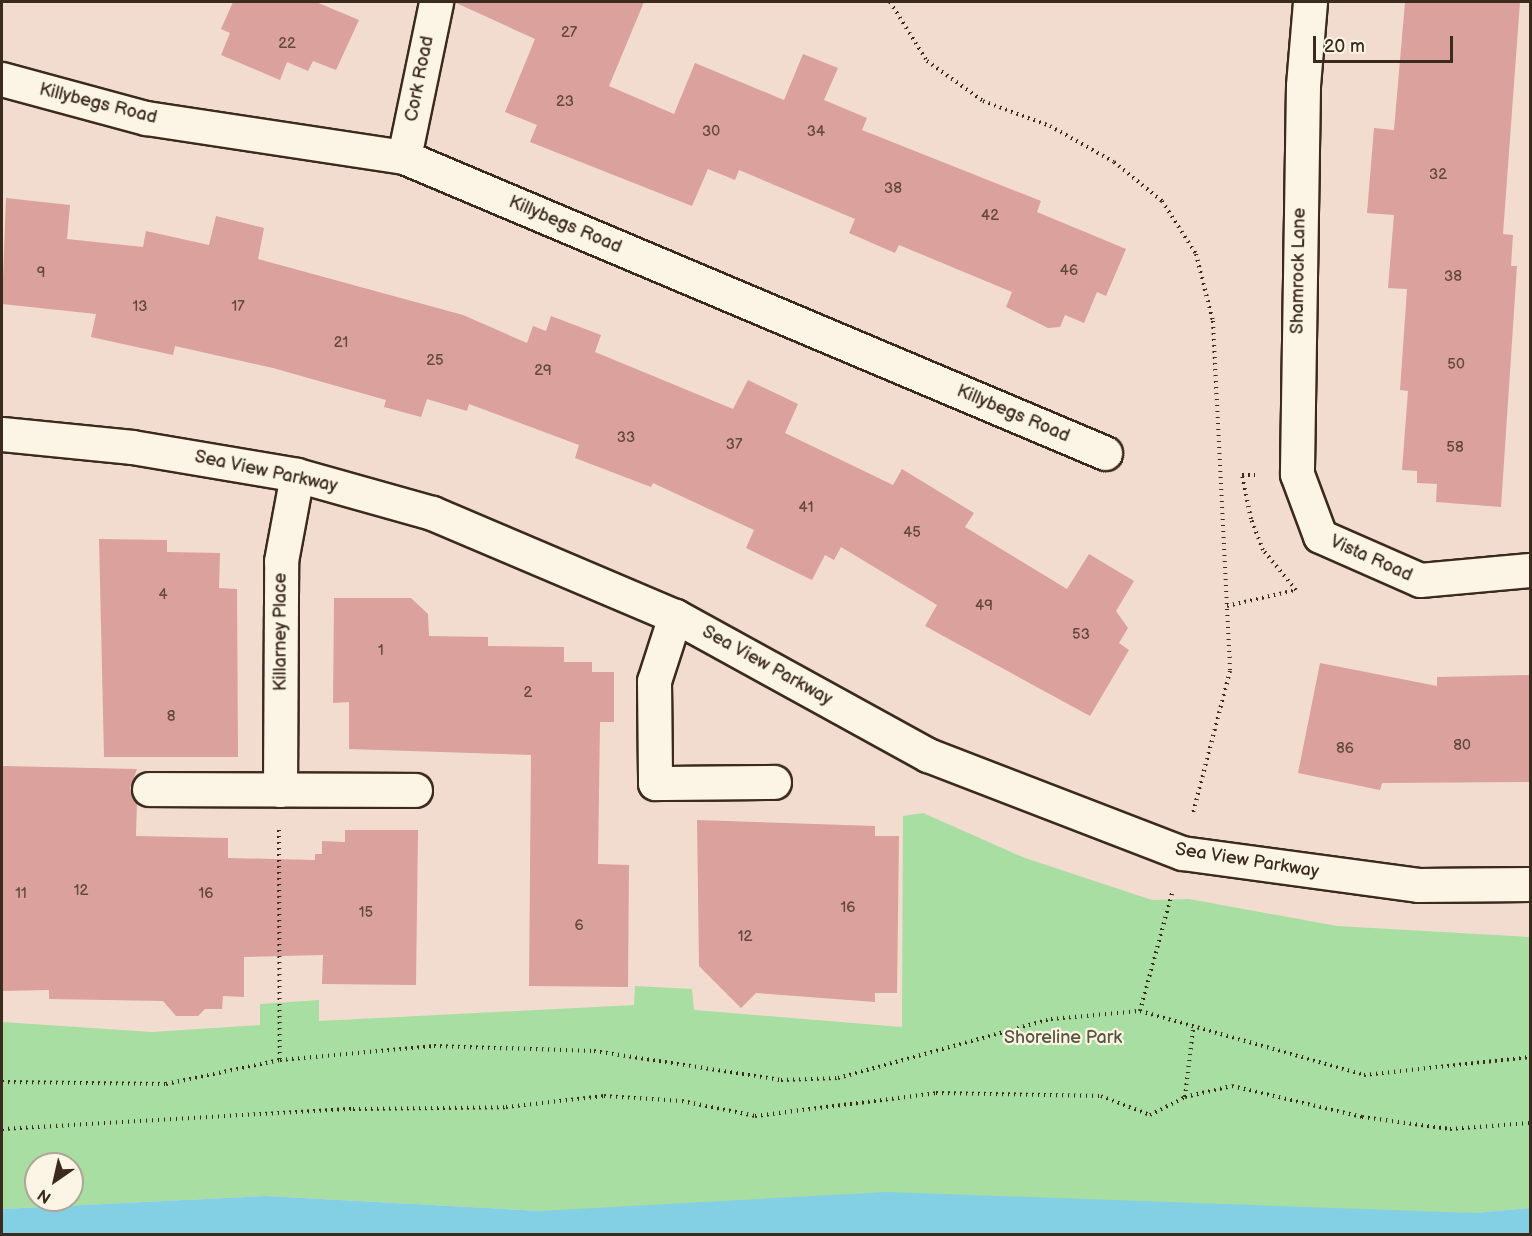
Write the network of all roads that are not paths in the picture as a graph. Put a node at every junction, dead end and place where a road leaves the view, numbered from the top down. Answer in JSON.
{"nodes":[{"id":1,"x":436,"y":2,"type":"edge"},
{"id":2,"x":1310,"y":2,"type":"edge"},
{"id":3,"x":2,"y":79,"type":"edge"},
{"id":4,"x":404,"y":157,"type":"junction"},
{"id":5,"x":2,"y":434,"type":"edge"},
{"id":6,"x":1105,"y":453,"type":"dead end"},
{"id":7,"x":297,"y":474,"type":"junction"},
{"id":8,"x":1320,"y":536,"type":"joint"},
{"id":9,"x":1530,"y":570,"type":"edge"},
{"id":10,"x":675,"y":616,"type":"junction"},
{"id":11,"x":774,"y":782,"type":"dead end"},
{"id":12,"x":149,"y":789,"type":"dead end"},
{"id":13,"x":280,"y":790,"type":"junction"},
{"id":14,"x":415,"y":790,"type":"dead end"},
{"id":15,"x":1530,"y":884,"type":"edge"}],
"edges":[{"from":1,"to":4,"type":"street","name":"Cork Road"},
{"from":2,"to":8,"type":"street","name":"Shamrock Lane"},
{"from":3,"to":4,"type":"street","name":"Killybegs Road"},
{"from":4,"to":6,"type":"street","name":"Killybegs Road"},
{"from":5,"to":7,"type":"street","name":"Sea View Parkway"},
{"from":7,"to":10,"type":"street","name":"Sea View Parkway"},
{"from":7,"to":13,"type":"street","name":"Killarney Place"},
{"from":8,"to":9,"type":"street","name":"Vista Road"},
{"from":10,"to":11,"type":"street"},
{"from":10,"to":15,"type":"street","name":"Sea View Parkway"},
{"from":12,"to":13,"type":"street"},
{"from":13,"to":14,"type":"street"}]}
